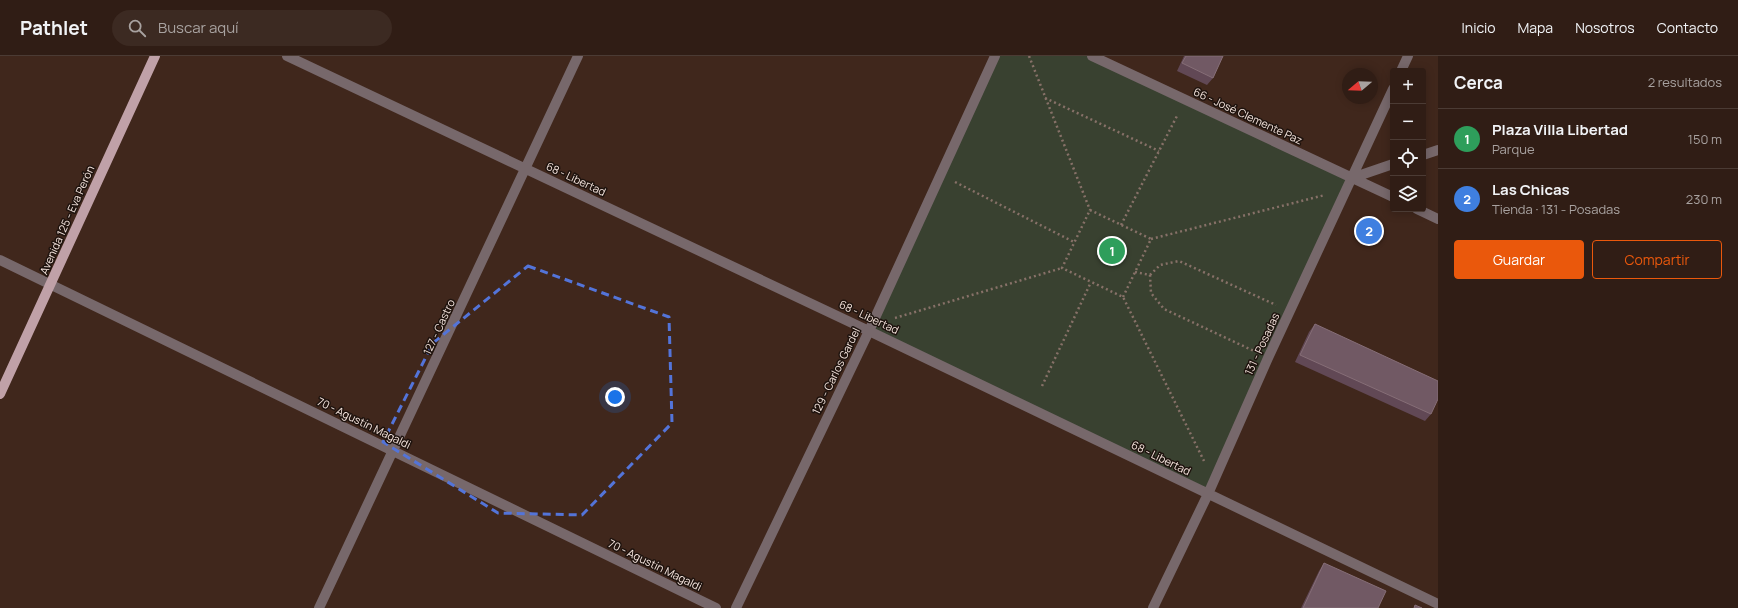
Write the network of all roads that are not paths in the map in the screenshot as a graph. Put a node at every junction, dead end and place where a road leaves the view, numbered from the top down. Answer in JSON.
{"nodes":[{"id":1,"x":155,"y":56,"type":"edge"},
{"id":2,"x":288,"y":56,"type":"edge"},
{"id":3,"x":578,"y":56,"type":"edge"},
{"id":4,"x":995,"y":56,"type":"edge"},
{"id":5,"x":1092,"y":56,"type":"edge"},
{"id":6,"x":1408,"y":56,"type":"edge"},
{"id":7,"x":1402,"y":68,"type":"edge"},
{"id":8,"x":1390,"y":96,"type":"edge"},
{"id":9,"x":1438,"y":150,"type":"edge"},
{"id":10,"x":1426,"y":154,"type":"edge"},
{"id":11,"x":1390,"y":165,"type":"edge"},
{"id":12,"x":525,"y":169,"type":"junction"},
{"id":13,"x":1352,"y":178,"type":"junction"},
{"id":14,"x":1390,"y":196,"type":"edge"},
{"id":15,"x":1423,"y":212,"type":"edge"},
{"id":16,"x":1438,"y":219,"type":"edge"},
{"id":17,"x":0,"y":260,"type":"edge"},
{"id":18,"x":51,"y":284,"type":"junction"},
{"id":19,"x":869,"y":331,"type":"junction"},
{"id":20,"x":0,"y":394,"type":"edge"},
{"id":21,"x":394,"y":451,"type":"junction"},
{"id":22,"x":1208,"y":494,"type":"junction"},
{"id":23,"x":1438,"y":604,"type":"edge"},
{"id":24,"x":319,"y":608,"type":"edge"},
{"id":25,"x":716,"y":608,"type":"edge"},
{"id":26,"x":736,"y":608,"type":"edge"},
{"id":27,"x":1153,"y":608,"type":"edge"}],
"edges":[{"from":1,"to":18,"type":"main road","name":"Avenida 125 - Eva Perón"},
{"from":2,"to":12,"type":"street","name":"68 - Libertad"},
{"from":3,"to":12,"type":"street","name":"127 - Castro"},
{"from":4,"to":19,"type":"street","name":"129 - Carlos Gardel"},
{"from":5,"to":13,"type":"street","name":"66 - José Clemente Paz"},
{"from":6,"to":7,"type":"street"},
{"from":8,"to":13,"type":"street","name":"131 - Posadas"},
{"from":9,"to":10,"type":"street"},
{"from":11,"to":13,"type":"street"},
{"from":12,"to":19,"type":"street","name":"68 - Libertad"},
{"from":12,"to":21,"type":"street","name":"127 - Castro"},
{"from":13,"to":14,"type":"street","name":"66 - José Clemente Paz"},
{"from":13,"to":22,"type":"street","name":"131 - Posadas"},
{"from":15,"to":16,"type":"street"},
{"from":17,"to":18,"type":"street","name":"70 - Agustín Magaldi"},
{"from":18,"to":20,"type":"main road","name":"Avenida 125 - Eva Perón"},
{"from":18,"to":21,"type":"street","name":"70 - Agustín Magaldi"},
{"from":19,"to":22,"type":"street","name":"68 - Libertad"},
{"from":19,"to":26,"type":"street","name":"129 - Carlos Gardel"},
{"from":21,"to":24,"type":"street","name":"127 - Castro"},
{"from":21,"to":25,"type":"street","name":"70 - Agustín Magaldi"},
{"from":22,"to":23,"type":"street","name":"68 - Libertad"},
{"from":22,"to":27,"type":"street","name":"131 - Posadas"}]}
